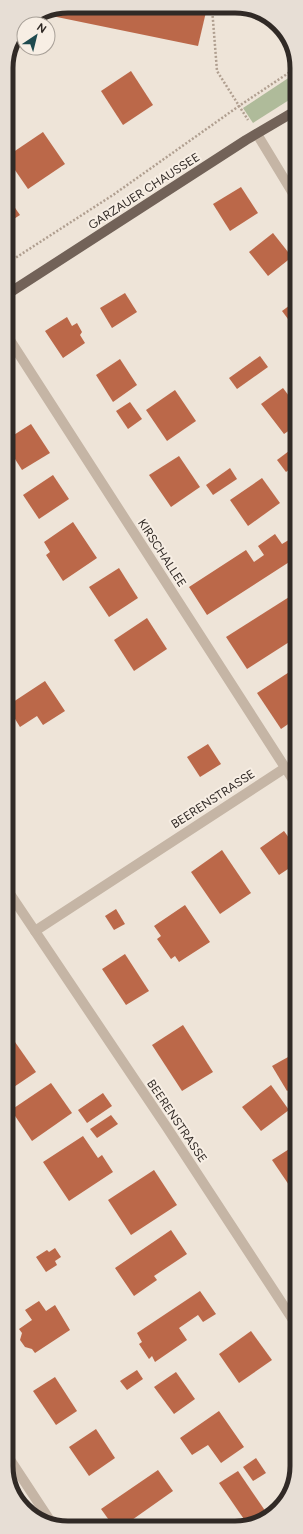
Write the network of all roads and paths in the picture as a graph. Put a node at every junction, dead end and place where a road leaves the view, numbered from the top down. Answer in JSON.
{"nodes":[{"id":1,"x":212,"y":13,"type":"edge"},
{"id":2,"x":290,"y":72,"type":"edge"},
{"id":3,"x":239,"y":106,"type":"junction"},
{"id":4,"x":290,"y":114,"type":"edge"},
{"id":5,"x":257,"y":134,"type":"junction"},
{"id":6,"x":290,"y":190,"type":"edge"},
{"id":7,"x":13,"y":260,"type":"edge"},
{"id":8,"x":13,"y":291,"type":"edge"},
{"id":9,"x":13,"y":345,"type":"edge"},
{"id":10,"x":285,"y":768,"type":"junction"},
{"id":11,"x":290,"y":776,"type":"edge"},
{"id":12,"x":13,"y":898,"type":"edge"},
{"id":13,"x":35,"y":931,"type":"junction"},
{"id":14,"x":290,"y":1315,"type":"edge"},
{"id":15,"x":13,"y":1465,"type":"edge"},
{"id":16,"x":47,"y":1517,"type":"edge"}],
"edges":[{"from":1,"to":3,"type":"path"},
{"from":2,"to":3,"type":"path"},
{"from":3,"to":5,"type":"path"},
{"from":3,"to":7,"type":"path"},
{"from":4,"to":5,"type":"main road","name":"GARZAUER CHAUSSEE"},
{"from":5,"to":6,"type":"street"},
{"from":5,"to":8,"type":"main road","name":"GARZAUER CHAUSSEE"},
{"from":9,"to":10,"type":"street","name":"KIRSCHALLEE"},
{"from":10,"to":11,"type":"street","name":"KIRSCHALLEE"},
{"from":10,"to":13,"type":"street","name":"BEERENSTRASSE"},
{"from":12,"to":13,"type":"street","name":"BEERENSTRASSE"},
{"from":13,"to":14,"type":"street","name":"BEERENSTRASSE"},
{"from":15,"to":16,"type":"street"}]}
